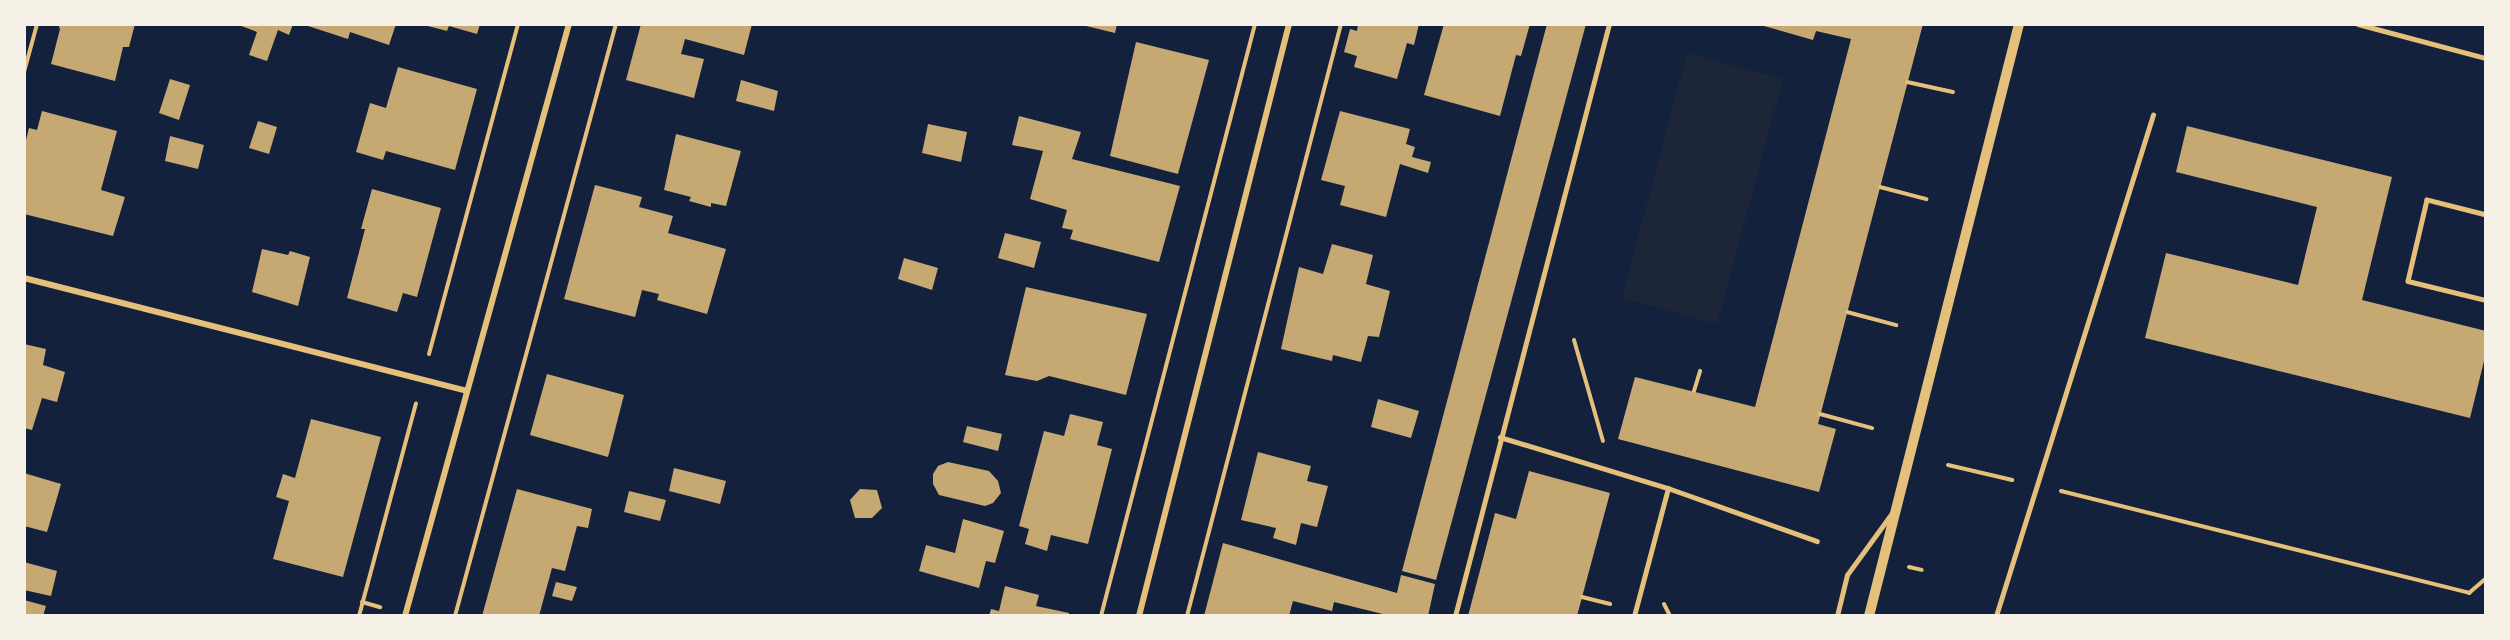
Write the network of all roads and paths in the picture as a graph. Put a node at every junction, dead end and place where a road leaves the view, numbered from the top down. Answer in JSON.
{"nodes":[{"id":1,"x":37,"y":24,"type":"edge"},
{"id":2,"x":518,"y":24,"type":"edge"},
{"id":3,"x":568,"y":24,"type":"edge"},
{"id":4,"x":616,"y":24,"type":"edge"},
{"id":5,"x":1255,"y":24,"type":"edge"},
{"id":6,"x":1289,"y":24,"type":"edge"},
{"id":7,"x":1341,"y":24,"type":"edge"},
{"id":8,"x":1609,"y":24,"type":"edge"},
{"id":9,"x":2019,"y":24,"type":"edge"},
{"id":10,"x":2358,"y":24,"type":"edge"},
{"id":11,"x":2486,"y":57,"type":"edge"},
{"id":12,"x":24,"y":72,"type":"edge"},
{"id":13,"x":1907,"y":82,"type":"dead end"},
{"id":14,"x":1953,"y":92,"type":"dead end"},
{"id":15,"x":2153,"y":115,"type":"dead end"},
{"id":16,"x":1880,"y":187,"type":"dead end"},
{"id":17,"x":1926,"y":199,"type":"dead end"},
{"id":18,"x":2486,"y":215,"type":"edge"},
{"id":19,"x":24,"y":278,"type":"edge"},
{"id":20,"x":2486,"y":300,"type":"edge"},
{"id":21,"x":1847,"y":312,"type":"dead end"},
{"id":22,"x":1896,"y":325,"type":"dead end"},
{"id":23,"x":1574,"y":340,"type":"dead end"},
{"id":24,"x":1700,"y":371,"type":"dead end"},
{"id":25,"x":422,"y":380,"type":"junction"},
{"id":26,"x":1694,"y":391,"type":"dead end"},
{"id":27,"x":466,"y":392,"type":"junction"},
{"id":28,"x":1820,"y":414,"type":"dead end"},
{"id":29,"x":1872,"y":428,"type":"dead end"},
{"id":30,"x":1500,"y":437,"type":"junction"},
{"id":31,"x":1948,"y":465,"type":"dead end"},
{"id":32,"x":1612,"y":470,"type":"junction"},
{"id":33,"x":2037,"y":485,"type":"junction"},
{"id":34,"x":1668,"y":488,"type":"junction"},
{"id":35,"x":1899,"y":503,"type":"junction"},
{"id":36,"x":1816,"y":541,"type":"dead end"},
{"id":37,"x":2486,"y":578,"type":"edge"},
{"id":38,"x":362,"y":602,"type":"junction"},
{"id":39,"x":359,"y":616,"type":"edge"},
{"id":40,"x":378,"y":616,"type":"edge"},
{"id":41,"x":405,"y":616,"type":"edge"},
{"id":42,"x":455,"y":616,"type":"edge"},
{"id":43,"x":1101,"y":616,"type":"edge"},
{"id":44,"x":1139,"y":616,"type":"edge"},
{"id":45,"x":1187,"y":616,"type":"edge"},
{"id":46,"x":1455,"y":616,"type":"edge"},
{"id":47,"x":1634,"y":616,"type":"edge"},
{"id":48,"x":1837,"y":616,"type":"edge"},
{"id":49,"x":1869,"y":616,"type":"edge"},
{"id":50,"x":1996,"y":616,"type":"edge"}],
"edges":[{"from":1,"to":12,"type":"path"},
{"from":2,"to":25,"type":"path"},
{"from":3,"to":27,"type":"street"},
{"from":4,"to":42,"type":"path"},
{"from":5,"to":43,"type":"path"},
{"from":6,"to":44,"type":"street"},
{"from":7,"to":45,"type":"path"},
{"from":8,"to":30,"type":"lane"},
{"from":9,"to":35,"type":"street"},
{"from":10,"to":11,"type":"lane"},
{"from":13,"to":14,"type":"path"},
{"from":15,"to":33,"type":"lane"},
{"from":16,"to":17,"type":"path"},
{"from":18,"to":20,"type":"lane"},
{"from":19,"to":25,"type":"street"},
{"from":21,"to":22,"type":"path"},
{"from":23,"to":32,"type":"path"},
{"from":24,"to":26,"type":"path"},
{"from":25,"to":27,"type":"street"},
{"from":25,"to":38,"type":"path"},
{"from":27,"to":41,"type":"street"},
{"from":28,"to":29,"type":"path"},
{"from":30,"to":32,"type":"lane"},
{"from":30,"to":46,"type":"lane"},
{"from":31,"to":33,"type":"path"},
{"from":32,"to":34,"type":"lane"},
{"from":33,"to":37,"type":"path"},
{"from":33,"to":50,"type":"lane"},
{"from":34,"to":36,"type":"lane"},
{"from":34,"to":47,"type":"lane"},
{"from":35,"to":48,"type":"lane"},
{"from":35,"to":49,"type":"street"},
{"from":38,"to":39,"type":"path"},
{"from":38,"to":40,"type":"path"}]}
